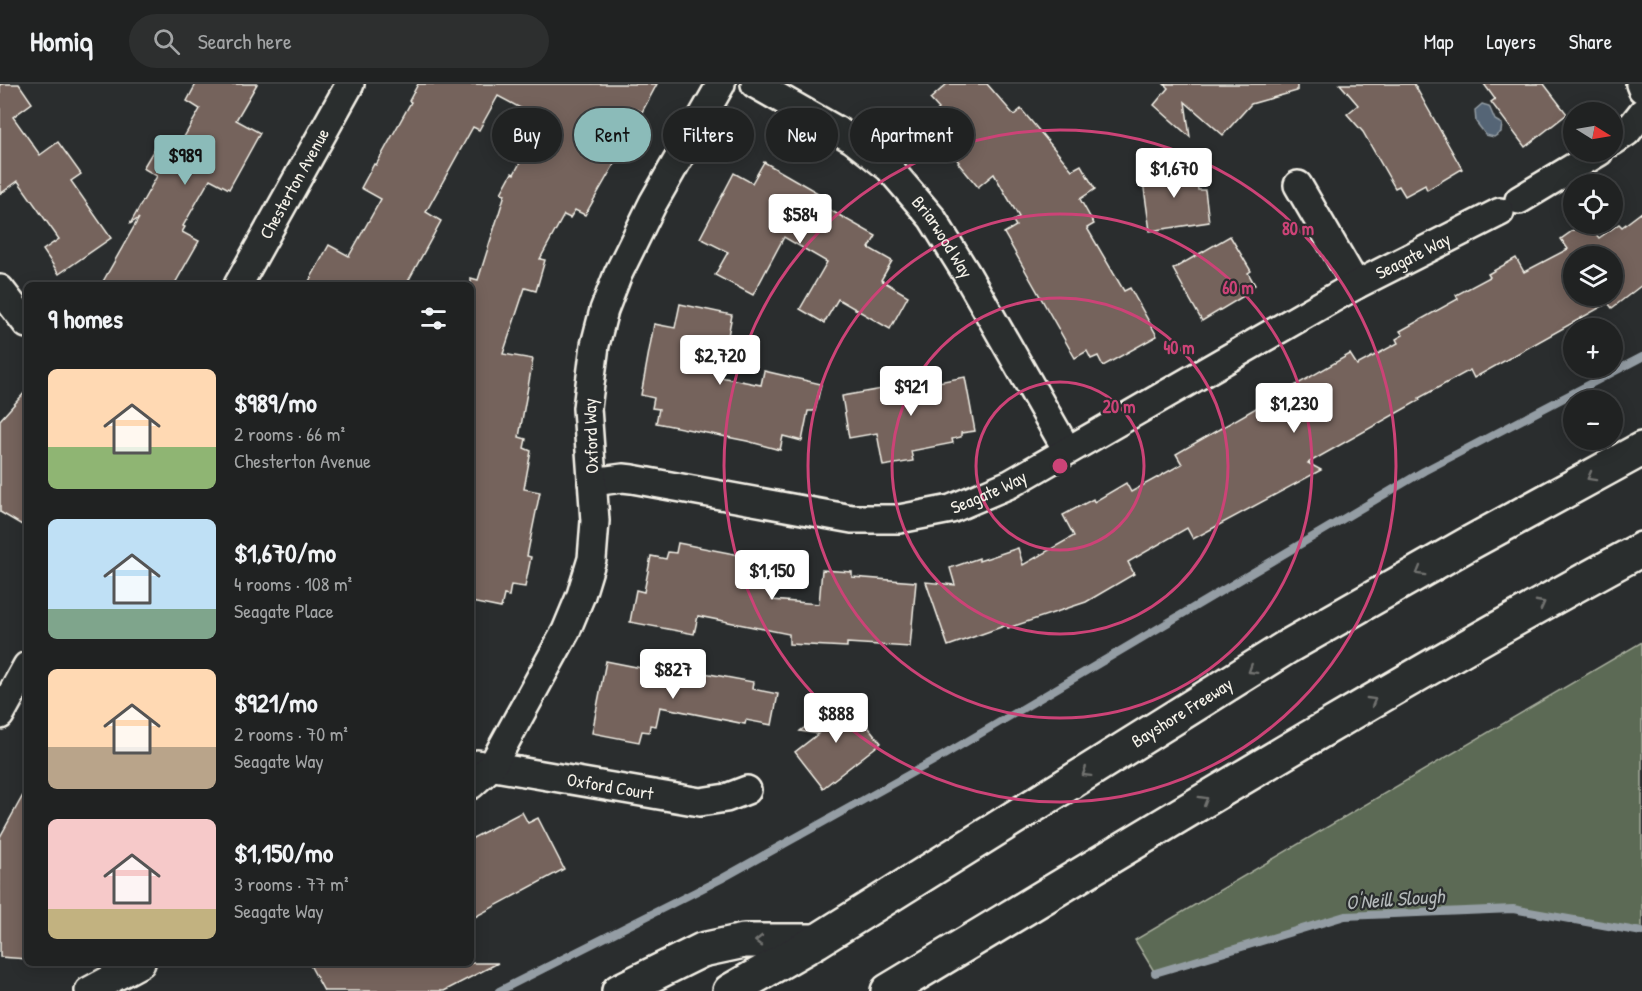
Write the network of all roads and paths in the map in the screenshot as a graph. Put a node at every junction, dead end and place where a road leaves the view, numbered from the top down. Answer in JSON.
{"nodes":[{"id":1,"x":350,"y":84,"type":"edge"},
{"id":2,"x":721,"y":84,"type":"edge"},
{"id":3,"x":755,"y":84,"type":"edge"},
{"id":4,"x":1640,"y":84,"type":"edge"},
{"id":5,"x":1642,"y":89,"type":"edge"},
{"id":6,"x":1642,"y":113,"type":"edge"},
{"id":7,"x":1623,"y":135,"type":"edge"},
{"id":8,"x":1583,"y":162,"type":"edge"},
{"id":9,"x":1298,"y":185,"type":"dead end"},
{"id":10,"x":240,"y":282,"type":"edge"},
{"id":11,"x":1356,"y":285,"type":"junction"},
{"id":12,"x":0,"y":289,"type":"edge"},
{"id":13,"x":24,"y":320,"type":"edge"},
{"id":14,"x":1642,"y":449,"type":"edge"},
{"id":15,"x":1067,"y":450,"type":"junction"},
{"id":16,"x":592,"y":482,"type":"junction"},
{"id":17,"x":1642,"y":549,"type":"edge"},
{"id":18,"x":24,"y":671,"type":"edge"},
{"id":19,"x":0,"y":715,"type":"edge"},
{"id":20,"x":482,"y":765,"type":"edge"},
{"id":21,"x":474,"y":780,"type":"edge"},
{"id":22,"x":747,"y":790,"type":"dead end"},
{"id":23,"x":1154,"y":831,"type":"junction"},
{"id":24,"x":817,"y":941,"type":"junction"},
{"id":25,"x":135,"y":966,"type":"edge"},
{"id":26,"x":89,"y":991,"type":"edge"},
{"id":27,"x":619,"y":991,"type":"edge"},
{"id":28,"x":730,"y":991,"type":"edge"},
{"id":29,"x":888,"y":991,"type":"edge"},
{"id":30,"x":930,"y":991,"type":"edge"}],
"edges":[{"from":1,"to":10,"type":"street","name":"Chesterton Avenue"},
{"from":2,"to":16,"type":"street","name":"Oxford Way"},
{"from":3,"to":15,"type":"street","name":"Briarwood Way"},
{"from":4,"to":5,"type":"street"},
{"from":6,"to":7,"type":"street"},
{"from":8,"to":11,"type":"street","name":"Seagate Way"},
{"from":9,"to":11,"type":"street"},
{"from":11,"to":15,"type":"street","name":"Seagate Way"},
{"from":12,"to":13,"type":"street"},
{"from":14,"to":24,"type":"highway","name":"Bayshore Freeway","one_way":true},
{"from":15,"to":16,"type":"street","name":"Seagate Way"},
{"from":16,"to":20,"type":"street","name":"Oxford Way"},
{"from":23,"to":17,"type":"highway","one_way":true},
{"from":18,"to":19,"type":"street"},
{"from":20,"to":21,"type":"street","name":"Oxford Way"},
{"from":20,"to":22,"type":"street","name":"Oxford Court"},
{"from":23,"to":29,"type":"highway"},
{"from":23,"to":30,"type":"highway"},
{"from":24,"to":27,"type":"highway","one_way":true},
{"from":24,"to":28,"type":"highway","name":"Bayshore Freeway"},
{"from":25,"to":26,"type":"street"}]}
